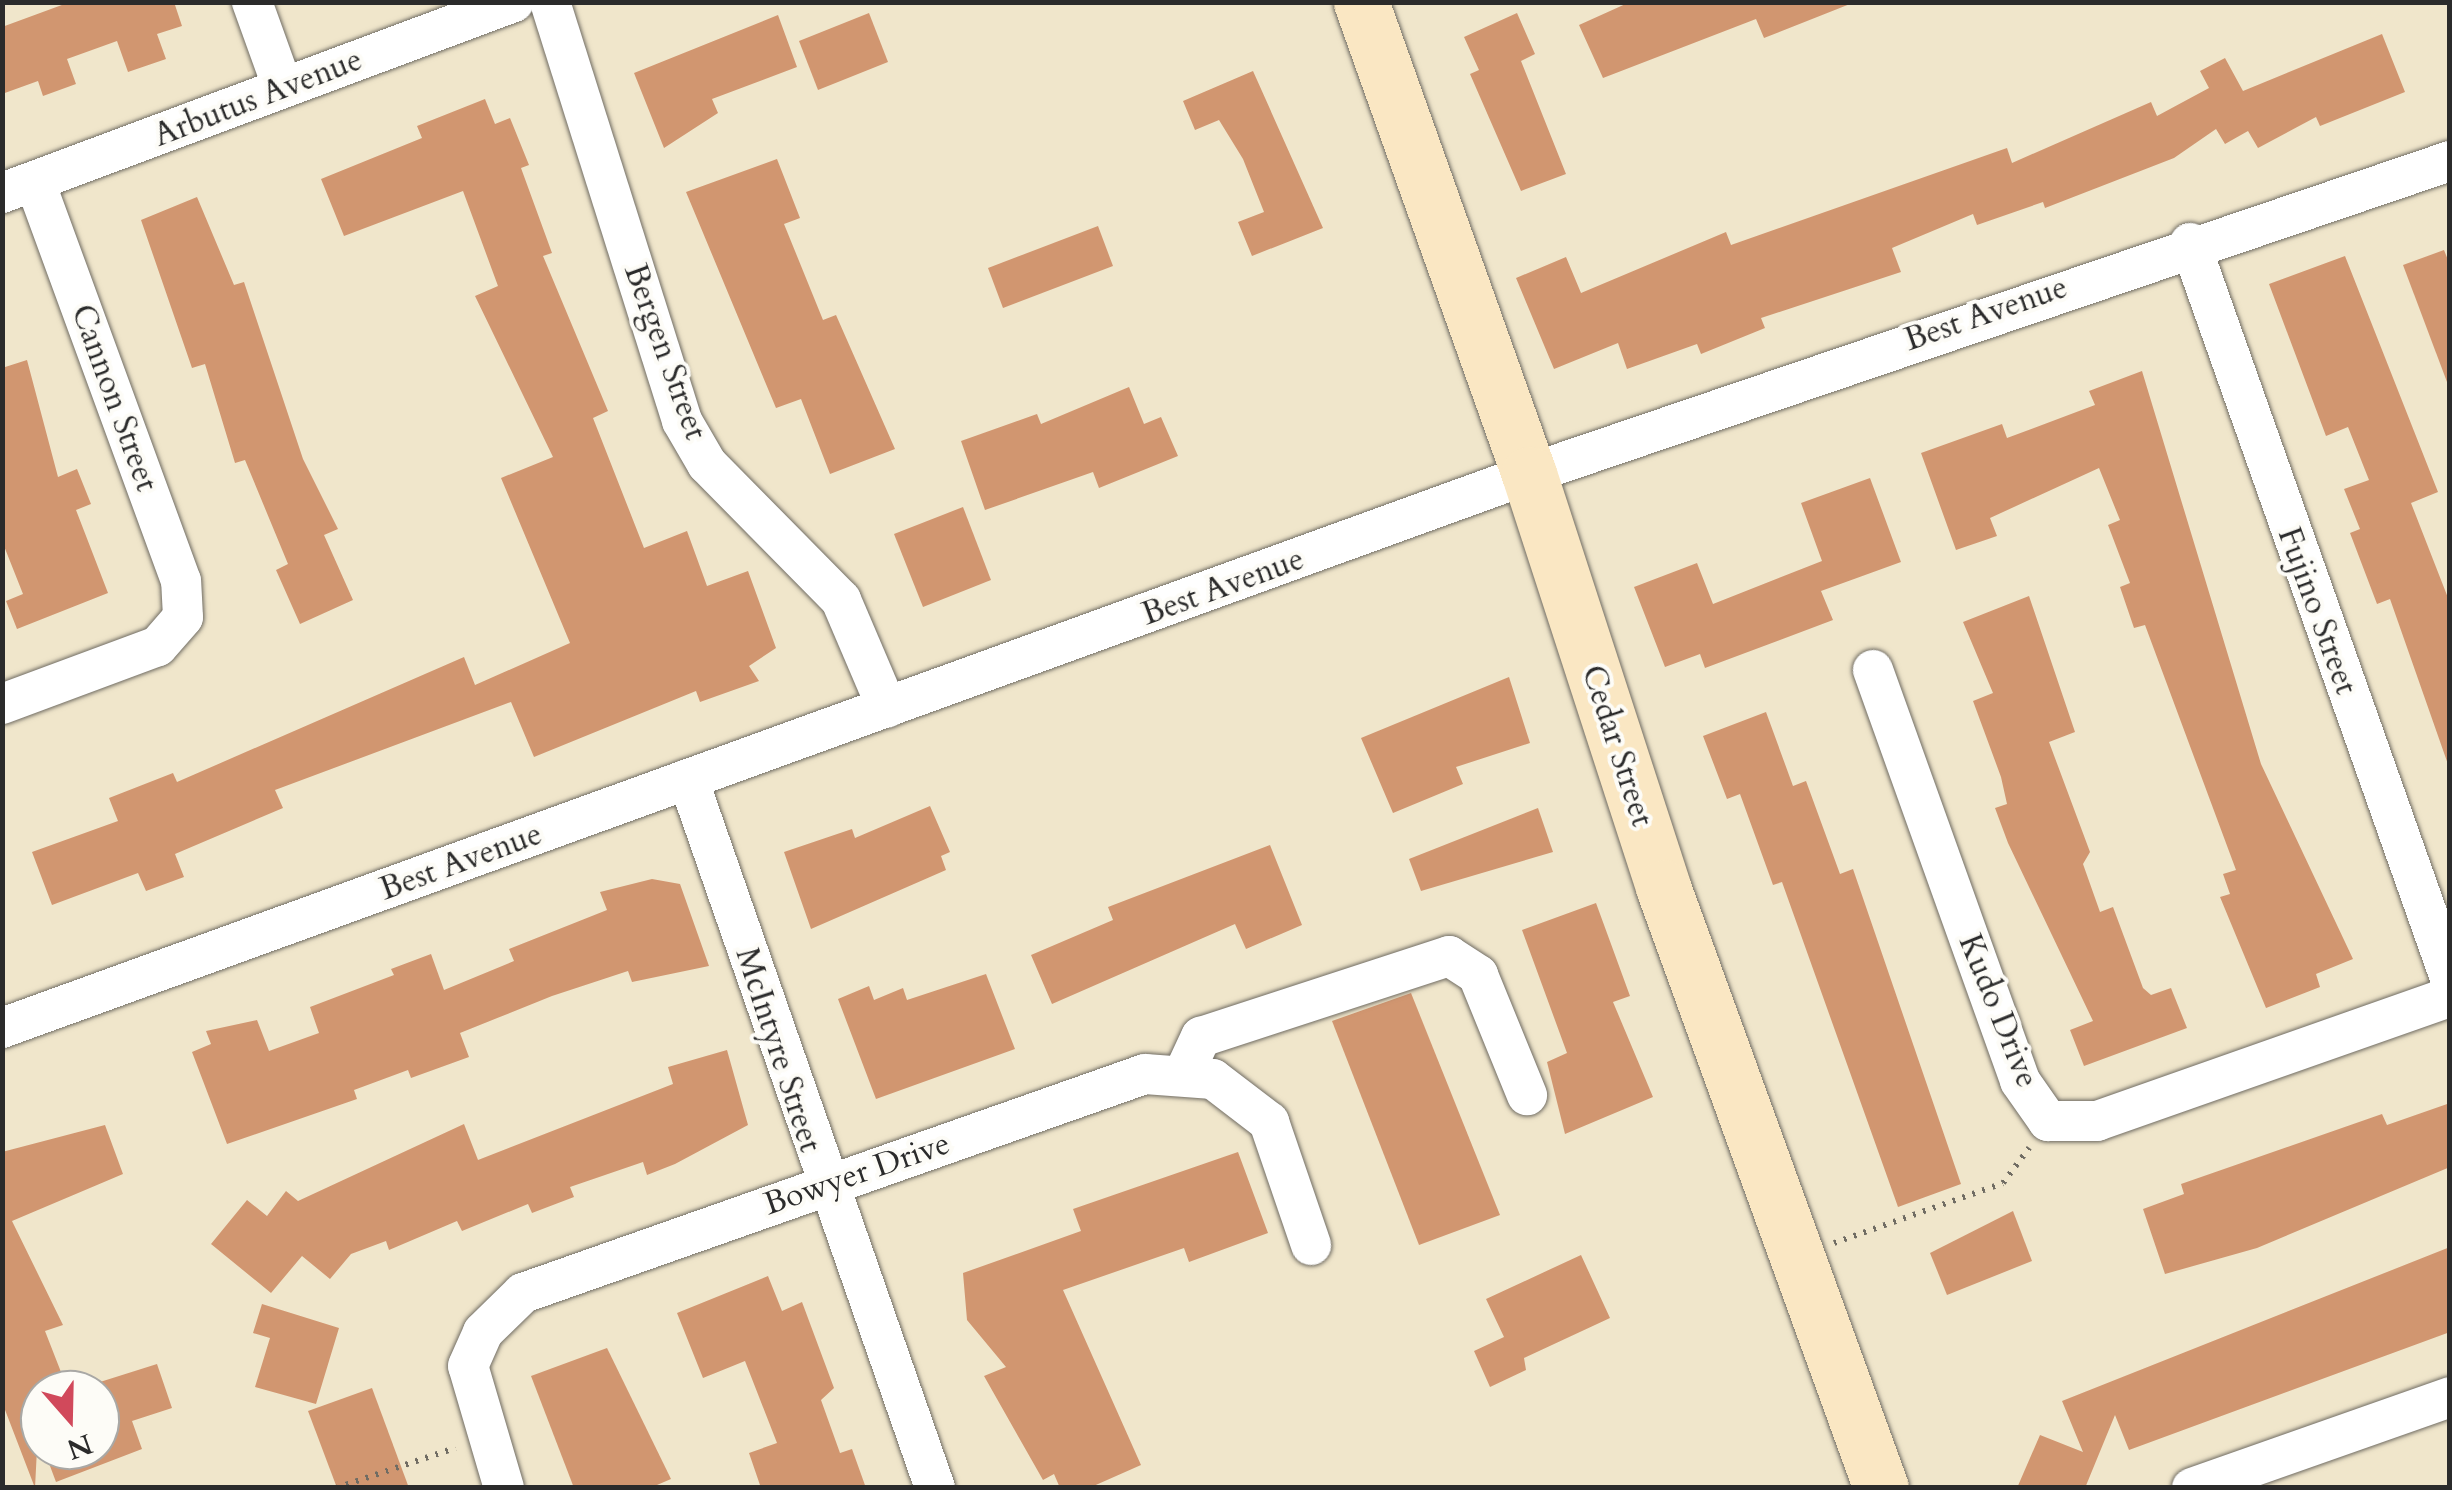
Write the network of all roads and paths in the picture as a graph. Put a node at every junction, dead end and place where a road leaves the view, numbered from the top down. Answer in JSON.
{"nodes":[{"id":1,"x":252,"y":2,"type":"edge"},
{"id":2,"x":514,"y":2,"type":"edge"},
{"id":3,"x":550,"y":2,"type":"edge"},
{"id":4,"x":1360,"y":2,"type":"edge"},
{"id":5,"x":283,"y":88,"type":"junction"},
{"id":6,"x":2450,"y":161,"type":"edge"},
{"id":7,"x":19,"y":188,"type":"edge"},
{"id":8,"x":2190,"y":243,"type":"junction"},
{"id":9,"x":1530,"y":474,"type":"junction"},
{"id":10,"x":1873,"y":670,"type":"dead end"},
{"id":11,"x":2,"y":704,"type":"edge"},
{"id":12,"x":887,"y":708,"type":"junction"},
{"id":13,"x":688,"y":779,"type":"junction"},
{"id":14,"x":2450,"y":978,"type":"edge"},
{"id":15,"x":2450,"y":997,"type":"edge"},
{"id":16,"x":2,"y":1028,"type":"edge"},
{"id":17,"x":1185,"y":1071,"type":"junction"},
{"id":18,"x":1527,"y":1095,"type":"dead end"},
{"id":19,"x":2029,"y":1148,"type":"dead end"},
{"id":20,"x":823,"y":1186,"type":"junction"},
{"id":21,"x":1311,"y":1244,"type":"dead end"},
{"id":22,"x":1797,"y":1256,"type":"junction"},
{"id":23,"x":2450,"y":1397,"type":"edge"},
{"id":24,"x":484,"y":1438,"type":"junction"},
{"id":25,"x":336,"y":1488,"type":"edge"},
{"id":26,"x":504,"y":1488,"type":"edge"},
{"id":27,"x":935,"y":1488,"type":"edge"},
{"id":28,"x":1882,"y":1488,"type":"edge"},
{"id":29,"x":2192,"y":1488,"type":"edge"}],
"edges":[{"from":1,"to":5,"type":"street"},
{"from":2,"to":5,"type":"street","name":"Arbutus Avenue"},
{"from":3,"to":12,"type":"street","name":"Bergen Street"},
{"from":4,"to":9,"type":"main road","name":"Cedar Street"},
{"from":5,"to":7,"type":"street","name":"Arbutus Avenue"},
{"from":6,"to":8,"type":"street","name":"Best Avenue"},
{"from":7,"to":11,"type":"street","name":"Cannon Street"},
{"from":8,"to":9,"type":"street","name":"Best Avenue"},
{"from":8,"to":14,"type":"street","name":"Fujino Street"},
{"from":9,"to":12,"type":"street","name":"Best Avenue"},
{"from":9,"to":22,"type":"main road","name":"Cedar Street"},
{"from":10,"to":15,"type":"street","name":"Kudo Drive"},
{"from":12,"to":13,"type":"street","name":"Best Avenue"},
{"from":13,"to":16,"type":"street","name":"Best Avenue"},
{"from":13,"to":20,"type":"street","name":"McIntyre Street"},
{"from":17,"to":18,"type":"street"},
{"from":17,"to":20,"type":"street","name":"Bowyer Drive"},
{"from":17,"to":21,"type":"street"},
{"from":19,"to":22,"type":"path"},
{"from":20,"to":24,"type":"street","name":"Bowyer Drive"},
{"from":20,"to":27,"type":"street","name":"McIntyre Street"},
{"from":22,"to":28,"type":"main road","name":"Cedar Street"},
{"from":23,"to":29,"type":"street"},
{"from":24,"to":25,"type":"path"},
{"from":24,"to":26,"type":"street","name":"Bowyer Drive"}]}
